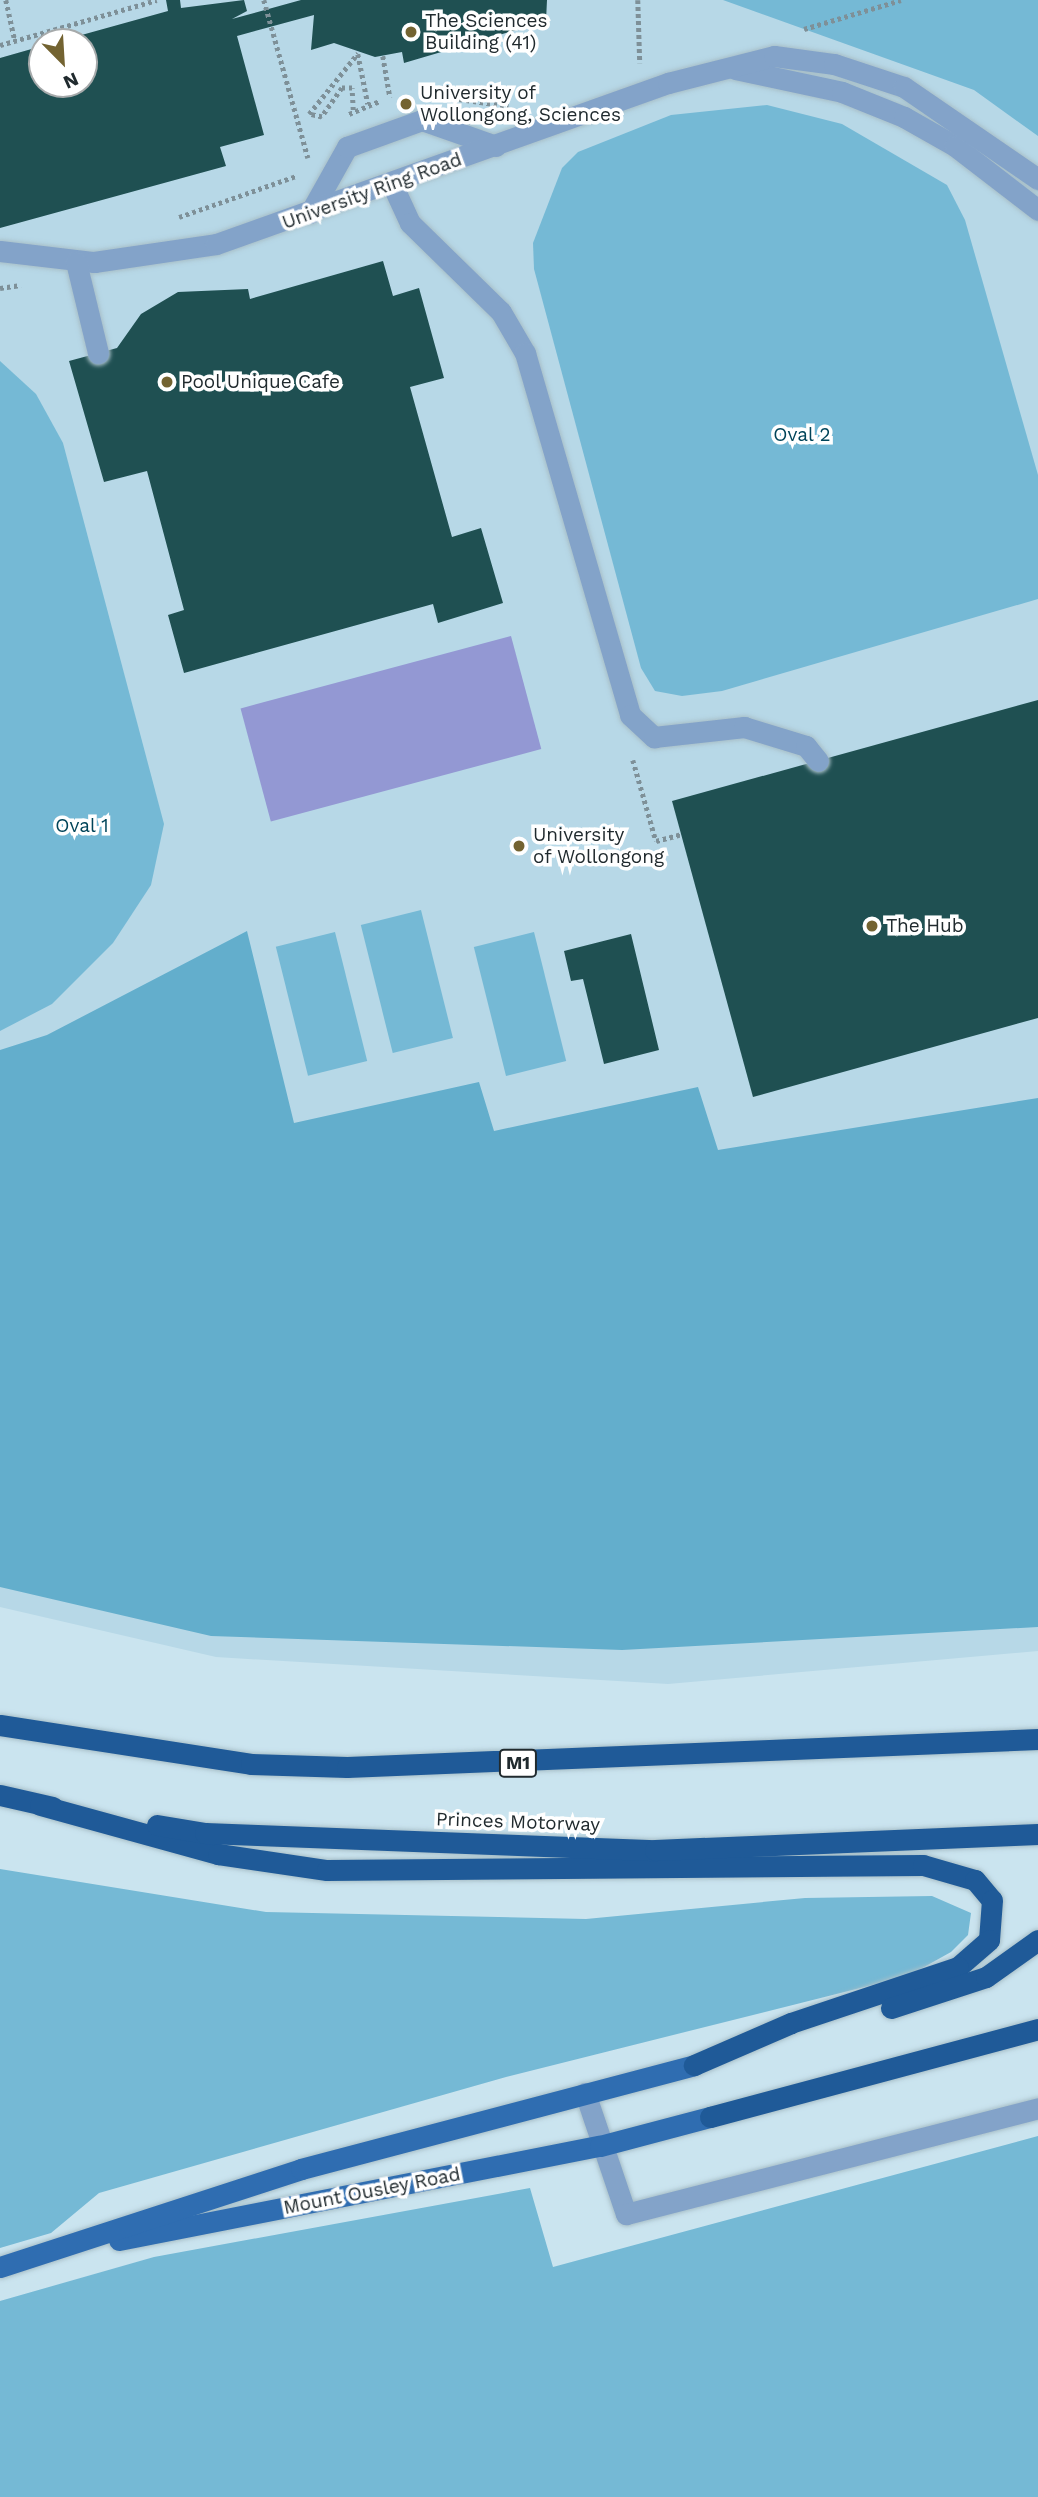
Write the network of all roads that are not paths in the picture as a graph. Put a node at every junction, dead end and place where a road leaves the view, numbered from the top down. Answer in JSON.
{"nodes":[{"id":1,"x":735,"y":69,"type":"junction"},
{"id":2,"x":496,"y":146,"type":"junction"},
{"id":3,"x":1038,"y":179,"type":"edge"},
{"id":4,"x":392,"y":184,"type":"junction"},
{"id":5,"x":1038,"y":210,"type":"edge"},
{"id":6,"x":310,"y":214,"type":"junction"},
{"id":7,"x":0,"y":251,"type":"edge"},
{"id":8,"x":76,"y":262,"type":"junction"},
{"id":9,"x":98,"y":353,"type":"dead end"},
{"id":10,"x":818,"y":761,"type":"dead end"},
{"id":11,"x":0,"y":1725,"type":"edge"},
{"id":12,"x":1038,"y":1739,"type":"edge"},
{"id":13,"x":0,"y":1795,"type":"edge"},
{"id":14,"x":40,"y":1805,"type":"junction"},
{"id":15,"x":1038,"y":1834,"type":"edge"},
{"id":16,"x":1038,"y":1940,"type":"edge"},
{"id":17,"x":1038,"y":2029,"type":"edge"},
{"id":18,"x":694,"y":2065,"type":"junction"},
{"id":19,"x":585,"y":2093,"type":"junction"},
{"id":20,"x":1038,"y":2108,"type":"edge"},
{"id":21,"x":710,"y":2117,"type":"joint"},
{"id":22,"x":600,"y":2146,"type":"junction"},
{"id":23,"x":31,"y":2258,"type":"junction"},
{"id":24,"x":0,"y":2267,"type":"edge"}],
"edges":[{"from":1,"to":2,"type":"street","name":"University Ring Road"},
{"from":1,"to":3,"type":"street","name":"University Ring Road"},
{"from":1,"to":5,"type":"street","name":"University Ring Road"},
{"from":2,"to":4,"type":"street","name":"University Ring Road"},
{"from":2,"to":6,"type":"street"},
{"from":4,"to":6,"type":"street","name":"University Ring Road"},
{"from":4,"to":10,"type":"street"},
{"from":6,"to":8,"type":"street","name":"University Ring Road"},
{"from":7,"to":8,"type":"street","name":"University Ring Road"},
{"from":8,"to":9,"type":"street"},
{"from":11,"to":12,"type":"highway","number":"M1"},
{"from":13,"to":14,"type":"highway","name":"Princes Motorway"},
{"from":14,"to":15,"type":"highway","name":"Princes Motorway"},
{"from":14,"to":18,"type":"highway"},
{"from":16,"to":18,"type":"highway"},
{"from":17,"to":21,"type":"highway"},
{"from":18,"to":19,"type":"main road","name":"Mount Ousley Road"},
{"from":19,"to":22,"type":"street"},
{"from":19,"to":23,"type":"main road","name":"Mount Ousley Road"},
{"from":20,"to":22,"type":"street"},
{"from":21,"to":22,"type":"main road","name":"Mount Ousley Road"},
{"from":22,"to":23,"type":"main road","name":"Mount Ousley Road"},
{"from":23,"to":24,"type":"main road","name":"Mount Ousley Road"}]}
